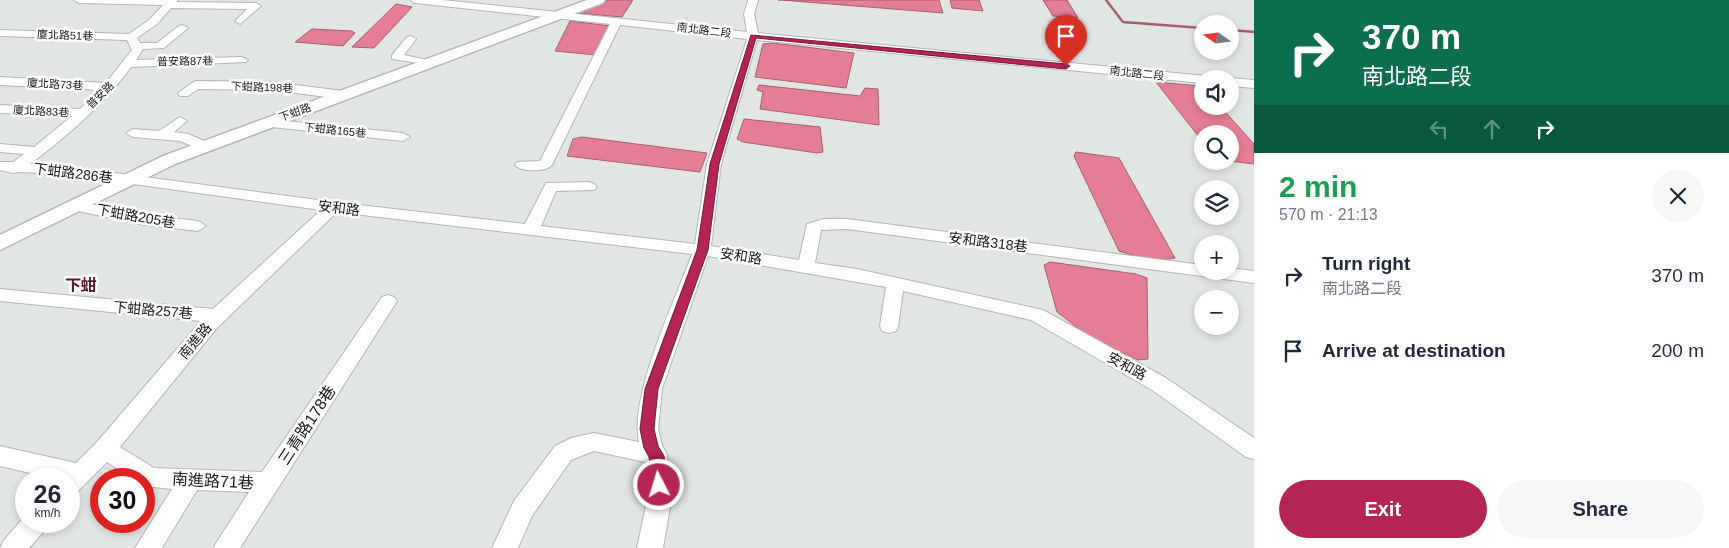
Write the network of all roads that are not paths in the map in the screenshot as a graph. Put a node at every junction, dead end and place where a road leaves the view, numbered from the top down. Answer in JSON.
{"nodes":[{"id":1,"x":79,"y":0,"type":"edge"},
{"id":2,"x":415,"y":0,"type":"edge"},
{"id":3,"x":599,"y":0,"type":"edge"},
{"id":4,"x":753,"y":0,"type":"edge"},
{"id":5,"x":435,"y":1,"type":"edge"},
{"id":6,"x":171,"y":2,"type":"edge"},
{"id":7,"x":560,"y":14,"type":"junction"},
{"id":8,"x":240,"y":20,"type":"dead end"},
{"id":9,"x":617,"y":20,"type":"junction"},
{"id":10,"x":182,"y":28,"type":"dead end"},
{"id":11,"x":0,"y":33,"type":"edge"},
{"id":12,"x":753,"y":36,"type":"junction"},
{"id":13,"x":411,"y":39,"type":"dead end"},
{"id":14,"x":133,"y":42,"type":"junction"},
{"id":15,"x":242,"y":60,"type":"dead end"},
{"id":16,"x":428,"y":63,"type":"junction"},
{"id":17,"x":128,"y":64,"type":"junction"},
{"id":18,"x":1194,"y":79,"type":"edge"},
{"id":19,"x":0,"y":81,"type":"edge"},
{"id":20,"x":1239,"y":83,"type":"edge"},
{"id":21,"x":1254,"y":84,"type":"edge"},
{"id":22,"x":111,"y":87,"type":"junction"},
{"id":23,"x":184,"y":93,"type":"dead end"},
{"id":24,"x":343,"y":95,"type":"junction"},
{"id":25,"x":0,"y":109,"type":"edge"},
{"id":26,"x":82,"y":113,"type":"junction"},
{"id":27,"x":180,"y":121,"type":"dead end"},
{"id":28,"x":267,"y":123,"type":"junction"},
{"id":29,"x":133,"y":133,"type":"dead end"},
{"id":30,"x":161,"y":136,"type":"junction"},
{"id":31,"x":403,"y":137,"type":"dead end"},
{"id":32,"x":204,"y":146,"type":"junction"},
{"id":33,"x":0,"y":148,"type":"edge"},
{"id":34,"x":36,"y":151,"type":"junction"},
{"id":35,"x":522,"y":165,"type":"dead end"},
{"id":36,"x":0,"y":166,"type":"edge"},
{"id":37,"x":17,"y":166,"type":"junction"},
{"id":38,"x":0,"y":178,"type":"edge"},
{"id":39,"x":129,"y":180,"type":"junction"},
{"id":40,"x":588,"y":187,"type":"dead end"},
{"id":41,"x":75,"y":206,"type":"junction"},
{"id":42,"x":333,"y":207,"type":"junction"},
{"id":43,"x":198,"y":226,"type":"dead end"},
{"id":44,"x":531,"y":230,"type":"junction"},
{"id":45,"x":0,"y":243,"type":"edge"},
{"id":46,"x":702,"y":250,"type":"junction"},
{"id":47,"x":806,"y":267,"type":"junction"},
{"id":48,"x":1194,"y":269,"type":"edge"},
{"id":49,"x":1239,"y":275,"type":"edge"},
{"id":50,"x":1254,"y":277,"type":"edge"},
{"id":51,"x":896,"y":284,"type":"junction"},
{"id":52,"x":0,"y":295,"type":"edge"},
{"id":53,"x":388,"y":301,"type":"dead end"},
{"id":54,"x":217,"y":316,"type":"junction"},
{"id":55,"x":889,"y":326,"type":"dead end"},
{"id":56,"x":106,"y":449,"type":"junction"},
{"id":57,"x":1254,"y":450,"type":"edge"},
{"id":58,"x":0,"y":456,"type":"edge"},
{"id":59,"x":656,"y":456,"type":"junction"},
{"id":60,"x":37,"y":468,"type":"edge"},
{"id":61,"x":80,"y":474,"type":"edge"},
{"id":62,"x":191,"y":479,"type":"junction"},
{"id":63,"x":268,"y":483,"type":"junction"},
{"id":64,"x":26,"y":533,"type":"edge"},
{"id":65,"x":13,"y":548,"type":"edge"},
{"id":66,"x":148,"y":548,"type":"edge"},
{"id":67,"x":226,"y":548,"type":"edge"},
{"id":68,"x":505,"y":548,"type":"edge"},
{"id":69,"x":650,"y":548,"type":"edge"}],
"edges":[{"from":1,"to":6,"type":"street"},
{"from":2,"to":5,"type":"street","name":"南北路二段"},
{"from":3,"to":7,"type":"main road","name":"下蚶路"},
{"from":4,"to":12,"type":"street"},
{"from":5,"to":7,"type":"street","name":"南北路二段"},
{"from":6,"to":8,"type":"street"},
{"from":6,"to":14,"type":"street"},
{"from":7,"to":9,"type":"street","name":"南北路二段"},
{"from":7,"to":16,"type":"main road","name":"下蚶路"},
{"from":9,"to":12,"type":"street","name":"南北路二段"},
{"from":9,"to":35,"type":"street"},
{"from":10,"to":14,"type":"street","name":"廈北路51巷"},
{"from":11,"to":14,"type":"street","name":"廈北路51巷"},
{"from":12,"to":18,"type":"street","name":"南北路二段"},
{"from":12,"to":46,"type":"street"},
{"from":13,"to":16,"type":"street"},
{"from":14,"to":17,"type":"street","name":"普安路"},
{"from":15,"to":17,"type":"street","name":"普安路87巷"},
{"from":16,"to":24,"type":"main road","name":"下蚶路"},
{"from":17,"to":22,"type":"street","name":"普安路"},
{"from":19,"to":22,"type":"street","name":"廈北路73巷"},
{"from":20,"to":21,"type":"street"},
{"from":22,"to":26,"type":"street","name":"普安路"},
{"from":23,"to":24,"type":"street","name":"下蚶路198巷"},
{"from":24,"to":28,"type":"main road","name":"下蚶路"},
{"from":25,"to":26,"type":"street","name":"廈北路83巷"},
{"from":26,"to":34,"type":"street","name":"普安路"},
{"from":27,"to":30,"type":"street"},
{"from":28,"to":31,"type":"street","name":"下蚶路165巷"},
{"from":28,"to":32,"type":"main road","name":"下蚶路"},
{"from":29,"to":30,"type":"street"},
{"from":30,"to":32,"type":"street"},
{"from":32,"to":39,"type":"main road","name":"下蚶路"},
{"from":33,"to":34,"type":"street"},
{"from":34,"to":37,"type":"street","name":"普安路"},
{"from":36,"to":37,"type":"street","name":"下蚶路286巷"},
{"from":37,"to":38,"type":"street","name":"普安路"},
{"from":37,"to":39,"type":"street","name":"下蚶路286巷"},
{"from":39,"to":41,"type":"main road","name":"下蚶路"},
{"from":39,"to":42,"type":"street","name":"安和路"},
{"from":40,"to":44,"type":"street"},
{"from":41,"to":43,"type":"street","name":"下蚶路205巷"},
{"from":41,"to":45,"type":"main road","name":"下蚶路"},
{"from":42,"to":44,"type":"street","name":"安和路"},
{"from":42,"to":54,"type":"street","name":"南進路"},
{"from":44,"to":46,"type":"street","name":"安和路"},
{"from":46,"to":47,"type":"street","name":"安和路"},
{"from":46,"to":59,"type":"street"},
{"from":47,"to":48,"type":"street","name":"安和路318巷"},
{"from":47,"to":51,"type":"street","name":"安和路"},
{"from":49,"to":50,"type":"street"},
{"from":51,"to":55,"type":"street"},
{"from":51,"to":57,"type":"street","name":"安和路"},
{"from":52,"to":54,"type":"street","name":"下蚶路257巷"},
{"from":53,"to":63,"type":"street","name":"三青路178巷"},
{"from":54,"to":56,"type":"street","name":"南進路"},
{"from":56,"to":61,"type":"street","name":"南進路"},
{"from":56,"to":62,"type":"street","name":"南進路71巷"},
{"from":58,"to":60,"type":"street"},
{"from":59,"to":68,"type":"street"},
{"from":59,"to":69,"type":"street"},
{"from":62,"to":63,"type":"street","name":"南進路71巷"},
{"from":62,"to":66,"type":"street"},
{"from":63,"to":67,"type":"street","name":"三青路178巷"},
{"from":64,"to":65,"type":"street"}]}
